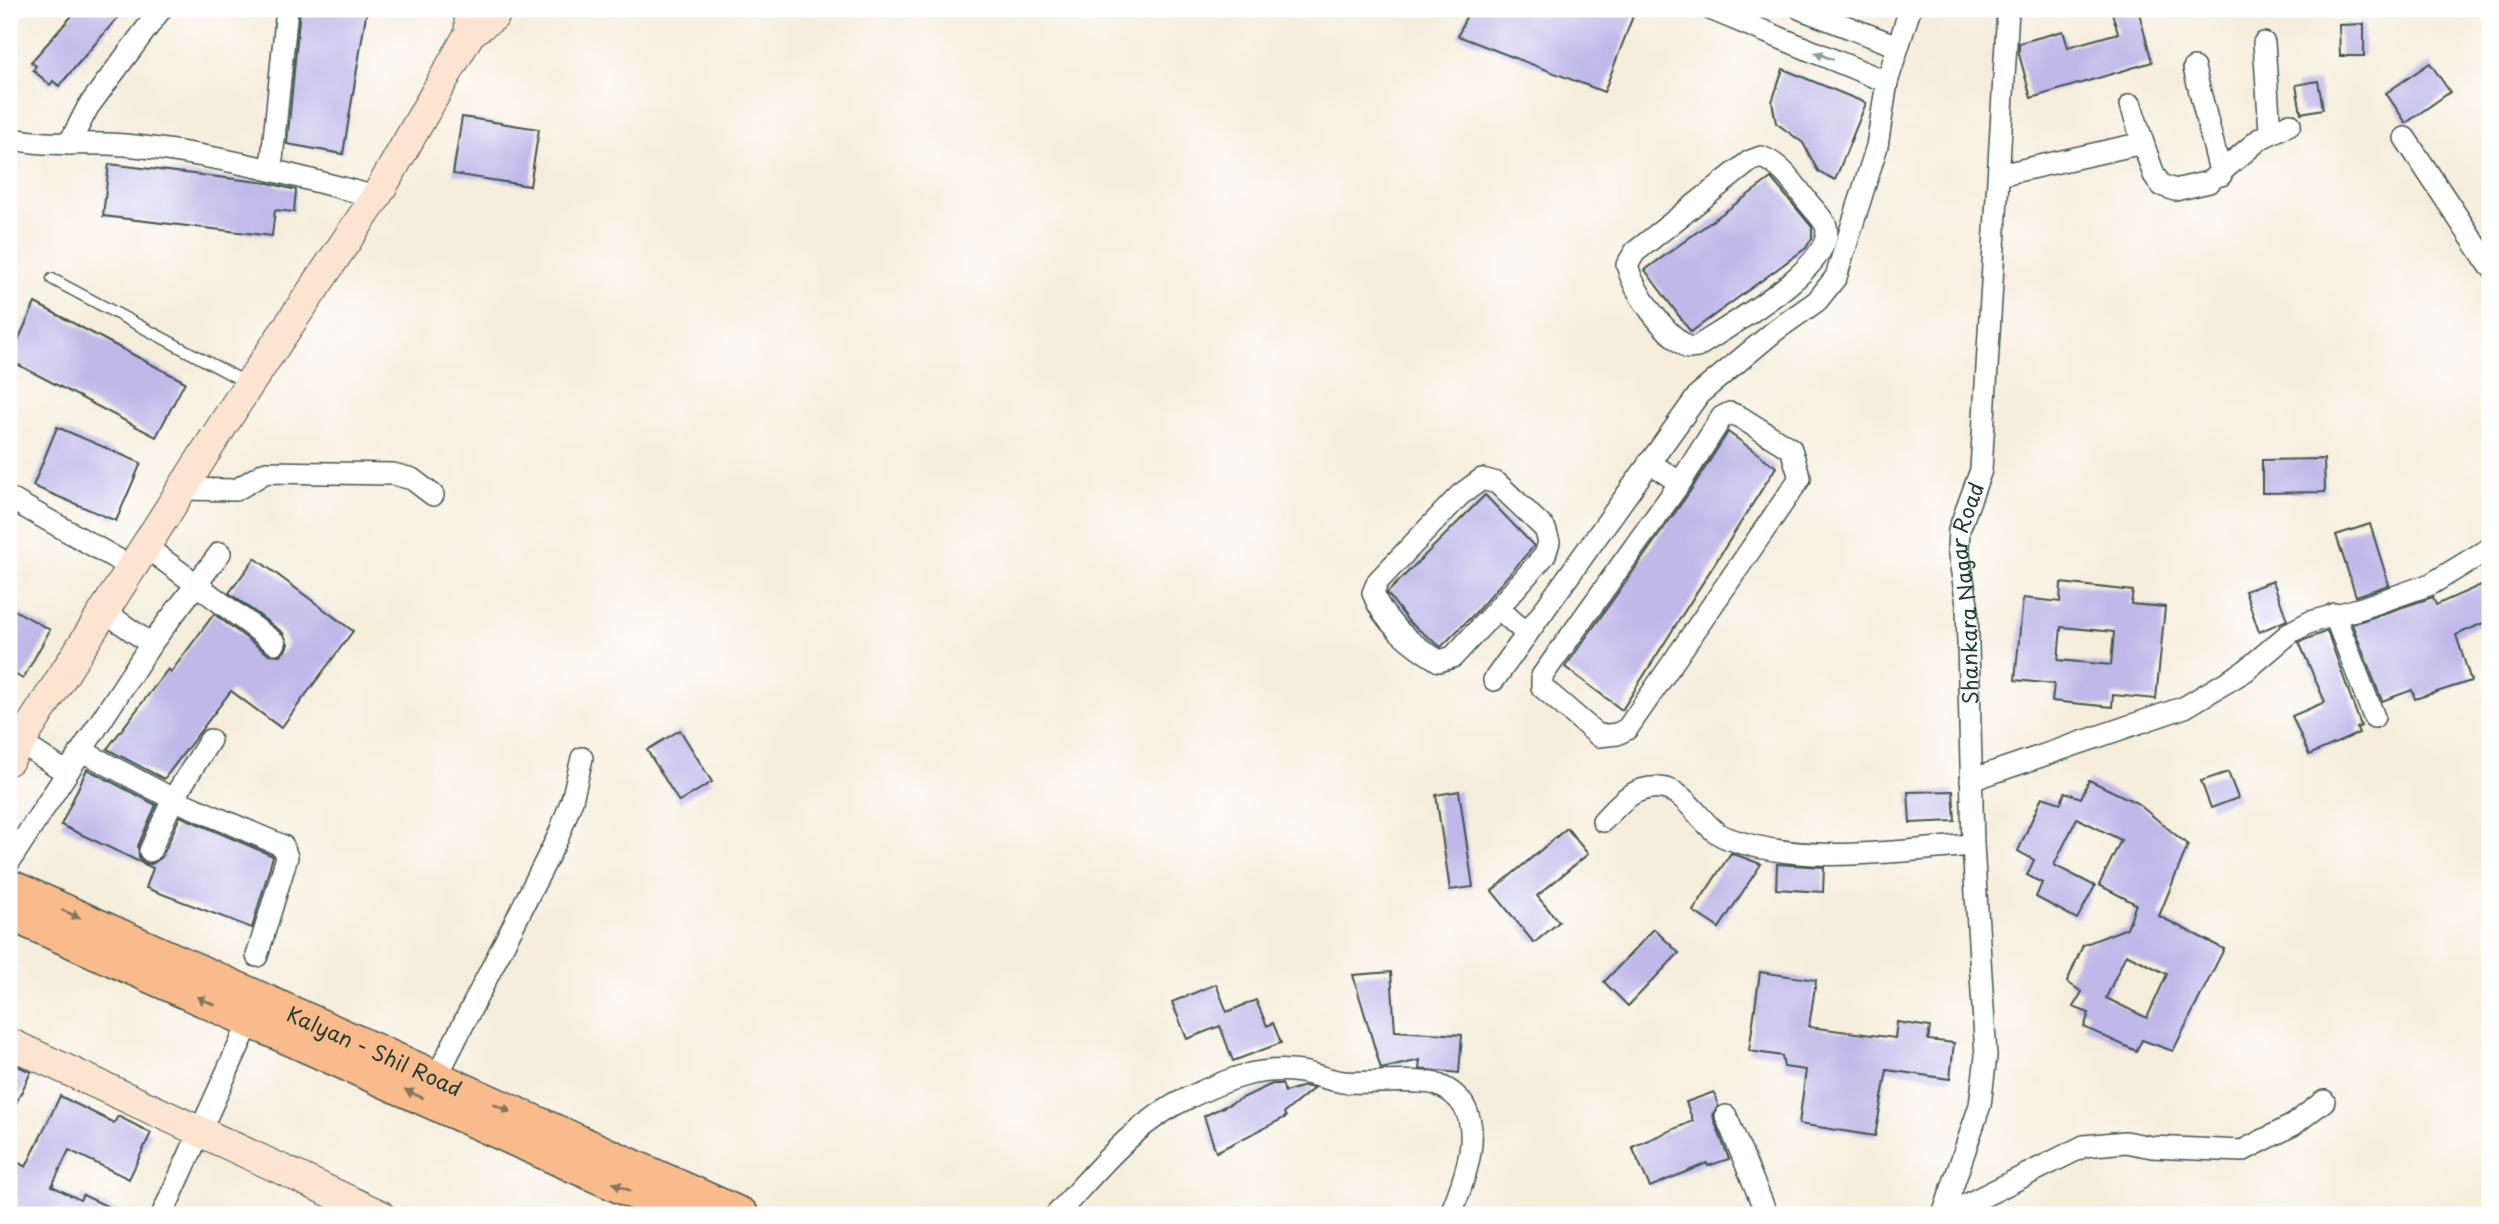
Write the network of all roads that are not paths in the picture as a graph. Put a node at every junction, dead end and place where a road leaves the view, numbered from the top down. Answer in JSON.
{"nodes":[{"id":1,"x":161,"y":9,"type":"edge"},
{"id":2,"x":287,"y":9,"type":"edge"},
{"id":3,"x":498,"y":9,"type":"edge"},
{"id":4,"x":1710,"y":9,"type":"edge"},
{"id":5,"x":1801,"y":9,"type":"edge"},
{"id":6,"x":1910,"y":9,"type":"edge"},
{"id":7,"x":2008,"y":9,"type":"edge"},
{"id":8,"x":470,"y":21,"type":"edge"},
{"id":9,"x":2264,"y":43,"type":"dead end"},
{"id":10,"x":1897,"y":46,"type":"junction"},
{"id":11,"x":2194,"y":68,"type":"dead end"},
{"id":12,"x":1887,"y":82,"type":"junction"},
{"id":13,"x":2131,"y":105,"type":"dead end"},
{"id":14,"x":9,"y":138,"type":"edge"},
{"id":15,"x":2405,"y":138,"type":"dead end"},
{"id":16,"x":2143,"y":143,"type":"junction"},
{"id":17,"x":69,"y":144,"type":"junction"},
{"id":18,"x":271,"y":169,"type":"junction"},
{"id":19,"x":1999,"y":175,"type":"junction"},
{"id":20,"x":2221,"y":175,"type":"junction"},
{"id":21,"x":376,"y":197,"type":"junction"},
{"id":22,"x":2490,"y":266,"type":"edge"},
{"id":23,"x":52,"y":279,"type":"dead end"},
{"id":24,"x":1758,"y":306,"type":"junction"},
{"id":25,"x":1776,"y":330,"type":"junction"},
{"id":26,"x":249,"y":384,"type":"junction"},
{"id":27,"x":1649,"y":462,"type":"junction"},
{"id":28,"x":1680,"y":483,"type":"junction"},
{"id":29,"x":183,"y":489,"type":"junction"},
{"id":30,"x":433,"y":495,"type":"dead end"},
{"id":31,"x":9,"y":498,"type":"edge"},
{"id":32,"x":2490,"y":548,"type":"edge"},
{"id":33,"x":220,"y":553,"type":"dead end"},
{"id":34,"x":140,"y":558,"type":"junction"},
{"id":35,"x":197,"y":584,"type":"junction"},
{"id":36,"x":1497,"y":608,"type":"junction"},
{"id":37,"x":105,"y":612,"type":"junction"},
{"id":38,"x":2334,"y":614,"type":"junction"},
{"id":39,"x":1527,"y":634,"type":"junction"},
{"id":40,"x":275,"y":643,"type":"dead end"},
{"id":41,"x":151,"y":644,"type":"junction"},
{"id":42,"x":1494,"y":680,"type":"dead end"},
{"id":43,"x":2374,"y":717,"type":"dead end"},
{"id":44,"x":210,"y":740,"type":"dead end"},
{"id":45,"x":15,"y":751,"type":"edge"},
{"id":46,"x":82,"y":751,"type":"junction"},
{"id":47,"x":582,"y":758,"type":"dead end"},
{"id":48,"x":67,"y":774,"type":"junction"},
{"id":49,"x":1971,"y":780,"type":"junction"},
{"id":50,"x":173,"y":799,"type":"junction"},
{"id":51,"x":1603,"y":821,"type":"dead end"},
{"id":52,"x":1973,"y":845,"type":"junction"},
{"id":53,"x":150,"y":851,"type":"dead end"},
{"id":54,"x":9,"y":862,"type":"edge"},
{"id":55,"x":9,"y":886,"type":"edge"},
{"id":56,"x":9,"y":913,"type":"edge"},
{"id":57,"x":257,"y":956,"type":"dead end"},
{"id":58,"x":255,"y":1010,"type":"junction"},
{"id":59,"x":9,"y":1043,"type":"edge"},
{"id":60,"x":436,"y":1078,"type":"junction"},
{"id":61,"x":2324,"y":1101,"type":"dead end"},
{"id":62,"x":1726,"y":1116,"type":"dead end"},
{"id":63,"x":201,"y":1132,"type":"junction"},
{"id":64,"x":162,"y":1215,"type":"edge"},
{"id":65,"x":380,"y":1215,"type":"edge"},
{"id":66,"x":684,"y":1215,"type":"edge"},
{"id":67,"x":742,"y":1215,"type":"edge"},
{"id":68,"x":1056,"y":1215,"type":"edge"},
{"id":69,"x":1450,"y":1215,"type":"edge"},
{"id":70,"x":1766,"y":1215,"type":"edge"},
{"id":71,"x":1945,"y":1215,"type":"edge"}],
"edges":[{"from":1,"to":17,"type":"street"},
{"from":2,"to":18,"type":"street"},
{"from":3,"to":8,"type":"street"},
{"from":12,"to":4,"type":"street","one_way":true},
{"from":5,"to":10,"type":"street"},
{"from":6,"to":10,"type":"street"},
{"from":7,"to":19,"type":"street","name":"Shankara Nagar Road"},
{"from":8,"to":21,"type":"street"},
{"from":9,"to":20,"type":"street"},
{"from":10,"to":12,"type":"street"},
{"from":11,"to":20,"type":"street"},
{"from":12,"to":25,"type":"street"},
{"from":13,"to":16,"type":"street"},
{"from":14,"to":17,"type":"street"},
{"from":15,"to":22,"type":"street"},
{"from":16,"to":19,"type":"street"},
{"from":16,"to":20,"type":"street"},
{"from":17,"to":18,"type":"street"},
{"from":18,"to":21,"type":"street"},
{"from":19,"to":49,"type":"street","name":"Shankara Nagar Road"},
{"from":21,"to":26,"type":"street"},
{"from":23,"to":26,"type":"lane"},
{"from":24,"to":24,"type":"street"},
{"from":24,"to":25,"type":"street"},
{"from":25,"to":27,"type":"street"},
{"from":26,"to":29,"type":"street"},
{"from":27,"to":28,"type":"street"},
{"from":27,"to":39,"type":"street"},
{"from":28,"to":28,"type":"street"},
{"from":29,"to":30,"type":"street"},
{"from":29,"to":34,"type":"street"},
{"from":31,"to":34,"type":"street"},
{"from":32,"to":38,"type":"street"},
{"from":33,"to":35,"type":"street"},
{"from":34,"to":35,"type":"street"},
{"from":34,"to":37,"type":"street"},
{"from":35,"to":40,"type":"street"},
{"from":35,"to":41,"type":"street"},
{"from":36,"to":36,"type":"street"},
{"from":36,"to":39,"type":"street"},
{"from":37,"to":41,"type":"street"},
{"from":37,"to":45,"type":"street"},
{"from":38,"to":43,"type":"street"},
{"from":38,"to":49,"type":"street"},
{"from":39,"to":42,"type":"street"},
{"from":41,"to":46,"type":"street"},
{"from":44,"to":50,"type":"street"},
{"from":45,"to":48,"type":"street"},
{"from":46,"to":48,"type":"street"},
{"from":46,"to":50,"type":"street"},
{"from":47,"to":60,"type":"street"},
{"from":48,"to":54,"type":"street"},
{"from":49,"to":52,"type":"street","name":"Shankara Nagar Road"},
{"from":50,"to":53,"type":"street"},
{"from":50,"to":57,"type":"street"},
{"from":51,"to":52,"type":"street"},
{"from":52,"to":71,"type":"street","name":"Shankara Nagar Road"},
{"from":55,"to":58,"type":"main road","name":"Kalyan - Shil Road","one_way":true},
{"from":58,"to":56,"type":"main road","name":"Kalyan - Shil Road","one_way":true},
{"from":58,"to":60,"type":"main road","name":"Kalyan - Shil Road"},
{"from":58,"to":63,"type":"street"},
{"from":66,"to":58,"type":"main road","name":"Kalyan - Shil Road","one_way":true},
{"from":59,"to":63,"type":"street"},
{"from":60,"to":67,"type":"main road","name":"Kalyan - Shil Road","one_way":true},
{"from":61,"to":71,"type":"street"},
{"from":62,"to":70,"type":"street"},
{"from":63,"to":64,"type":"street"},
{"from":63,"to":65,"type":"street"},
{"from":68,"to":69,"type":"street"}]}
